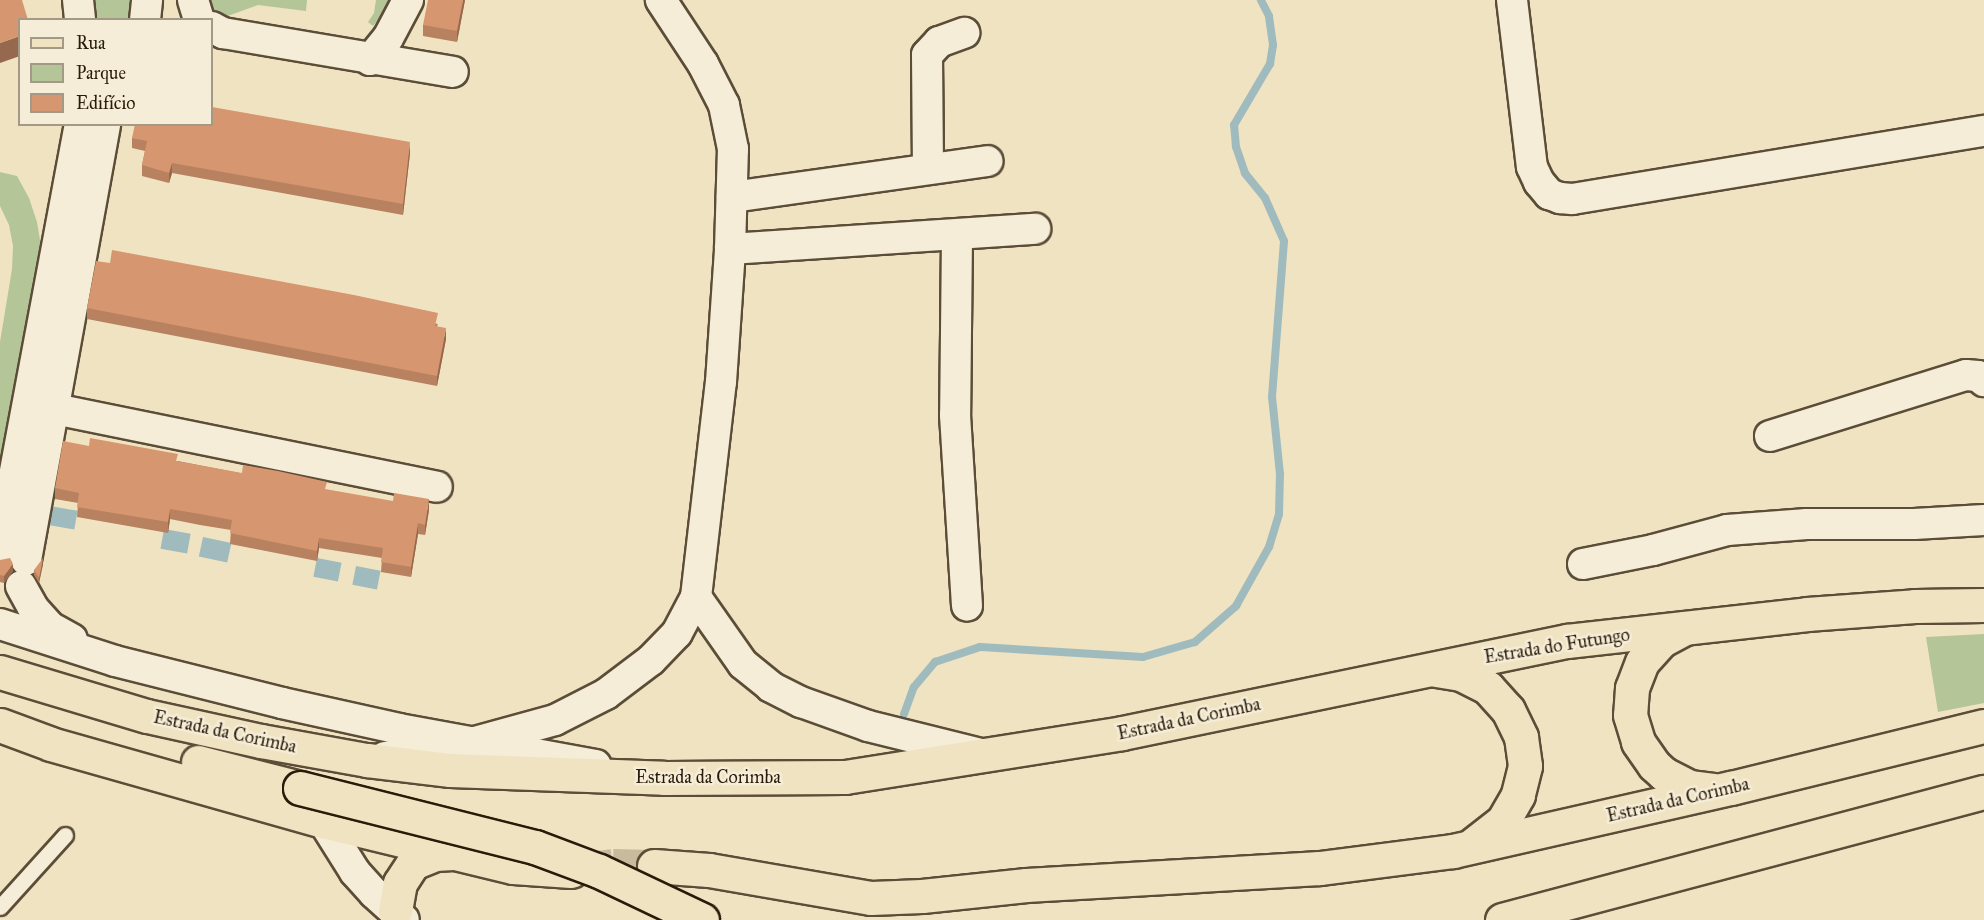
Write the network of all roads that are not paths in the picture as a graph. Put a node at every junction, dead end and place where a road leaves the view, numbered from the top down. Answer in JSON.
{"nodes":[{"id":1,"x":147,"y":0,"type":"edge"},
{"id":2,"x":193,"y":0,"type":"edge"},
{"id":3,"x":408,"y":0,"type":"edge"},
{"id":4,"x":661,"y":0,"type":"edge"},
{"id":5,"x":1512,"y":0,"type":"edge"},
{"id":6,"x":145,"y":18,"type":"edge"},
{"id":7,"x":205,"y":18,"type":"edge"},
{"id":8,"x":213,"y":27,"type":"edge"},
{"id":9,"x":964,"y":33,"type":"dead end"},
{"id":10,"x":370,"y":60,"type":"junction"},
{"id":11,"x":453,"y":72,"type":"dead end"},
{"id":12,"x":80,"y":126,"type":"edge"},
{"id":13,"x":105,"y":126,"type":"edge"},
{"id":14,"x":1984,"y":131,"type":"edge"},
{"id":15,"x":987,"y":161,"type":"dead end"},
{"id":16,"x":928,"y":169,"type":"junction"},
{"id":17,"x":732,"y":197,"type":"junction"},
{"id":18,"x":1035,"y":229,"type":"dead end"},
{"id":19,"x":957,"y":236,"type":"junction"},
{"id":20,"x":730,"y":249,"type":"junction"},
{"id":21,"x":1984,"y":381,"type":"edge"},
{"id":22,"x":40,"y":406,"type":"junction"},
{"id":23,"x":1770,"y":436,"type":"dead end"},
{"id":24,"x":437,"y":488,"type":"dead end"},
{"id":25,"x":1984,"y":520,"type":"edge"},
{"id":26,"x":1583,"y":564,"type":"dead end"},
{"id":27,"x":16,"y":566,"type":"edge"},
{"id":28,"x":696,"y":597,"type":"junction"},
{"id":29,"x":1984,"y":605,"type":"edge"},
{"id":30,"x":967,"y":606,"type":"dead end"},
{"id":31,"x":0,"y":624,"type":"edge"},
{"id":32,"x":1698,"y":625,"type":"junction"},
{"id":33,"x":115,"y":661,"type":"junction"},
{"id":34,"x":1417,"y":671,"type":"junction"},
{"id":35,"x":0,"y":672,"type":"edge"},
{"id":36,"x":0,"y":706,"type":"edge"},
{"id":37,"x":0,"y":725,"type":"edge"},
{"id":38,"x":1984,"y":726,"type":"edge"},
{"id":39,"x":475,"y":742,"type":"junction"},
{"id":40,"x":983,"y":754,"type":"junction"},
{"id":41,"x":367,"y":760,"type":"junction"},
{"id":42,"x":664,"y":778,"type":"junction"},
{"id":43,"x":1731,"y":788,"type":"junction"},
{"id":44,"x":1984,"y":792,"type":"edge"},
{"id":45,"x":323,"y":821,"type":"junction"},
{"id":46,"x":64,"y":835,"type":"dead end"},
{"id":47,"x":1453,"y":851,"type":"junction"},
{"id":48,"x":459,"y":853,"type":"junction"},
{"id":49,"x":654,"y":866,"type":"tunnel mouth"},
{"id":50,"x":571,"y":871,"type":"tunnel mouth"},
{"id":51,"x":0,"y":907,"type":"edge"},
{"id":52,"x":400,"y":917,"type":"edge"},
{"id":53,"x":702,"y":920,"type":"edge"},
{"id":54,"x":1502,"y":920,"type":"edge"}],
"edges":[{"from":1,"to":6,"type":"street"},
{"from":2,"to":7,"type":"street"},
{"from":3,"to":10,"type":"street"},
{"from":4,"to":17,"type":"street"},
{"from":5,"to":14,"type":"street"},
{"from":8,"to":10,"type":"street"},
{"from":9,"to":16,"type":"street"},
{"from":10,"to":11,"type":"street"},
{"from":12,"to":22,"type":"street"},
{"from":13,"to":22,"type":"street"},
{"from":15,"to":16,"type":"street"},
{"from":16,"to":17,"type":"street"},
{"from":17,"to":20,"type":"street"},
{"from":18,"to":19,"type":"street"},
{"from":19,"to":20,"type":"street"},
{"from":19,"to":30,"type":"street"},
{"from":20,"to":28,"type":"street"},
{"from":21,"to":23,"type":"street"},
{"from":22,"to":24,"type":"street"},
{"from":22,"to":27,"type":"street"},
{"from":25,"to":26,"type":"street"},
{"from":27,"to":33,"type":"street"},
{"from":28,"to":39,"type":"street"},
{"from":28,"to":40,"type":"street"},
{"from":29,"to":32,"type":"main road"},
{"from":31,"to":33,"type":"street"},
{"from":32,"to":34,"type":"main road","name":"Estrada do Futungo"},
{"from":32,"to":43,"type":"main road"},
{"from":33,"to":39,"type":"street"},
{"from":34,"to":40,"type":"main road","name":"Estrada da Corimba"},
{"from":34,"to":47,"type":"main road"},
{"from":35,"to":41,"type":"main road","name":"Estrada da Corimba"},
{"from":36,"to":53,"type":"main road","name":"Estrada da Corimba","bridge":true},
{"from":37,"to":45,"type":"main road"},
{"from":38,"to":43,"type":"main road","name":"Estrada da Corimba"},
{"from":39,"to":41,"type":"street"},
{"from":39,"to":42,"type":"street"},
{"from":40,"to":42,"type":"main road","name":"Estrada da Corimba"},
{"from":41,"to":42,"type":"main road","name":"Estrada da Corimba"},
{"from":43,"to":47,"type":"main road","name":"Estrada da Corimba"},
{"from":44,"to":54,"type":"main road"},
{"from":45,"to":48,"type":"main road"},
{"from":45,"to":52,"type":"street"},
{"from":46,"to":51,"type":"lane"},
{"from":47,"to":49,"type":"main road","name":"Estrada da Corimba"},
{"from":48,"to":50,"type":"main road"},
{"from":48,"to":52,"type":"main road"}]}
